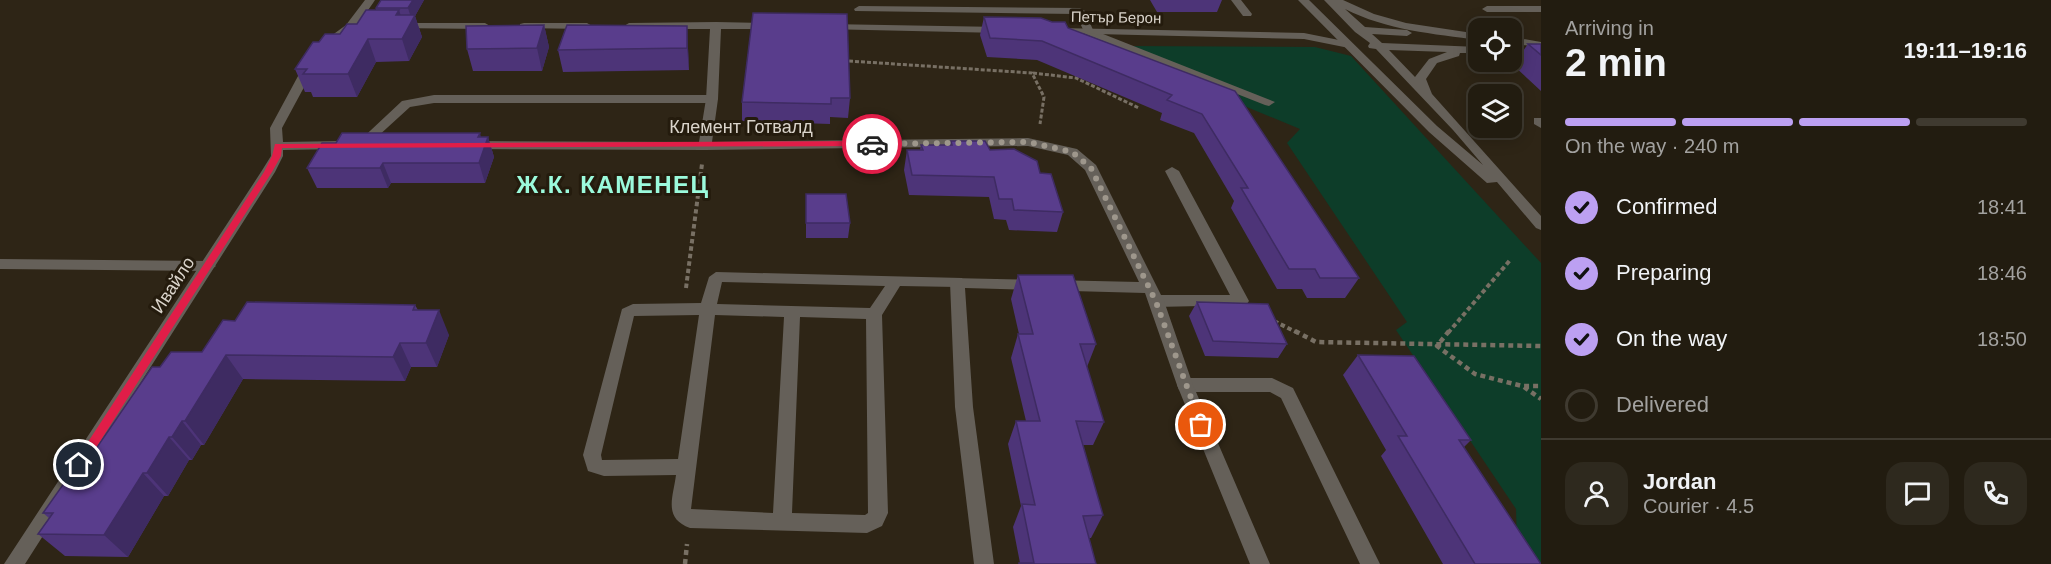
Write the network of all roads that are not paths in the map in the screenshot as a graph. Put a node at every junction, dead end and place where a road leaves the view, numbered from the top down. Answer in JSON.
{"nodes":[{"id":1,"x":370,"y":0,"type":"edge"},
{"id":2,"x":1236,"y":0,"type":"edge"},
{"id":3,"x":1303,"y":0,"type":"edge"},
{"id":4,"x":1329,"y":0,"type":"edge"},
{"id":5,"x":1335,"y":0,"type":"edge"},
{"id":6,"x":859,"y":9,"type":"dead end"},
{"id":7,"x":1487,"y":9,"type":"dead end"},
{"id":8,"x":1541,"y":9,"type":"edge"},
{"id":9,"x":1247,"y":14,"type":"dead end"},
{"id":10,"x":716,"y":25,"type":"junction"},
{"id":11,"x":492,"y":26,"type":"edge"},
{"id":12,"x":515,"y":26,"type":"edge"},
{"id":13,"x":598,"y":26,"type":"edge"},
{"id":14,"x":621,"y":26,"type":"edge"},
{"id":15,"x":786,"y":26,"type":"edge"},
{"id":16,"x":386,"y":27,"type":"edge"},
{"id":17,"x":821,"y":27,"type":"edge"},
{"id":18,"x":1333,"y":29,"type":"junction"},
{"id":19,"x":1007,"y":30,"type":"edge"},
{"id":20,"x":1362,"y":30,"type":"junction"},
{"id":21,"x":1042,"y":31,"type":"edge"},
{"id":22,"x":1089,"y":32,"type":"junction"},
{"id":23,"x":1468,"y":35,"type":"edge"},
{"id":24,"x":1304,"y":36,"type":"junction"},
{"id":25,"x":1468,"y":36,"type":"edge"},
{"id":26,"x":1522,"y":42,"type":"edge"},
{"id":27,"x":1349,"y":45,"type":"junction"},
{"id":28,"x":1541,"y":45,"type":"edge"},
{"id":29,"x":1379,"y":46,"type":"junction"},
{"id":30,"x":1468,"y":50,"type":"edge"},
{"id":31,"x":1541,"y":50,"type":"edge"},
{"id":32,"x":1522,"y":51,"type":"edge"},
{"id":33,"x":1468,"y":52,"type":"edge"},
{"id":34,"x":712,"y":99,"type":"junction"},
{"id":35,"x":1429,"y":99,"type":"junction"},
{"id":36,"x":1269,"y":102,"type":"dead end"},
{"id":37,"x":361,"y":145,"type":"junction"},
{"id":38,"x":385,"y":145,"type":"edge"},
{"id":39,"x":456,"y":145,"type":"edge"},
{"id":40,"x":278,"y":146,"type":"junction"},
{"id":41,"x":705,"y":146,"type":"junction"},
{"id":42,"x":1172,"y":171,"type":"dead end"},
{"id":43,"x":1528,"y":211,"type":"junction"},
{"id":44,"x":1541,"y":225,"type":"edge"},
{"id":45,"x":0,"y":264,"type":"edge"},
{"id":46,"x":208,"y":266,"type":"junction"},
{"id":47,"x":896,"y":281,"type":"junction"},
{"id":48,"x":957,"y":282,"type":"junction"},
{"id":49,"x":1152,"y":295,"type":"junction"},
{"id":50,"x":708,"y":309,"type":"junction"},
{"id":51,"x":792,"y":310,"type":"junction"},
{"id":52,"x":874,"y":314,"type":"junction"},
{"id":53,"x":1185,"y":385,"type":"junction"},
{"id":54,"x":686,"y":467,"type":"junction"},
{"id":55,"x":782,"y":522,"type":"junction"},
{"id":56,"x":14,"y":564,"type":"edge"},
{"id":57,"x":984,"y":564,"type":"edge"},
{"id":58,"x":1260,"y":564,"type":"edge"},
{"id":59,"x":1370,"y":564,"type":"edge"}],
"edges":[{"from":1,"to":40,"type":"street","name":"Ивайло"},
{"from":2,"to":9,"type":"street"},
{"from":3,"to":18,"type":"street"},
{"from":4,"to":20,"type":"street"},
{"from":5,"to":23,"type":"street"},
{"from":6,"to":22,"type":"street"},
{"from":7,"to":8,"type":"street"},
{"from":10,"to":14,"type":"street"},
{"from":10,"to":15,"type":"street"},
{"from":10,"to":34,"type":"street"},
{"from":11,"to":16,"type":"street"},
{"from":12,"to":13,"type":"street"},
{"from":17,"to":19,"type":"street"},
{"from":18,"to":20,"type":"street","name":"Петър Берон"},
{"from":18,"to":24,"type":"street","name":"Петър Берон"},
{"from":18,"to":27,"type":"street"},
{"from":20,"to":25,"type":"street","name":"Петър Берон"},
{"from":20,"to":29,"type":"street"},
{"from":21,"to":22,"type":"street","name":"Петър Берон"},
{"from":22,"to":24,"type":"street","name":"Петър Берон"},
{"from":22,"to":36,"type":"street"},
{"from":24,"to":27,"type":"street","name":"Петър Берон"},
{"from":26,"to":28,"type":"street"},
{"from":27,"to":29,"type":"street","name":"Петър Берон"},
{"from":27,"to":43,"type":"street"},
{"from":29,"to":30,"type":"street","name":"Петър Берон"},
{"from":29,"to":35,"type":"street"},
{"from":31,"to":32,"type":"street"},
{"from":33,"to":35,"type":"street"},
{"from":34,"to":37,"type":"street"},
{"from":34,"to":41,"type":"street"},
{"from":35,"to":43,"type":"street"},
{"from":37,"to":38,"type":"street"},
{"from":37,"to":40,"type":"street"},
{"from":39,"to":41,"type":"street","name":"Клемент Готвалд"},
{"from":40,"to":46,"type":"street","name":"Ивайло"},
{"from":41,"to":49,"type":"street","name":"Клемент Готвалд"},
{"from":42,"to":49,"type":"street"},
{"from":43,"to":44,"type":"street"},
{"from":45,"to":46,"type":"street"},
{"from":46,"to":56,"type":"street","name":"Ивайло"},
{"from":47,"to":48,"type":"street"},
{"from":47,"to":50,"type":"street"},
{"from":47,"to":52,"type":"street"},
{"from":48,"to":49,"type":"street"},
{"from":48,"to":57,"type":"street"},
{"from":49,"to":53,"type":"street","name":"Клемент Готвалд"},
{"from":50,"to":51,"type":"street"},
{"from":50,"to":54,"type":"street"},
{"from":50,"to":54,"type":"street"},
{"from":51,"to":52,"type":"street"},
{"from":51,"to":55,"type":"street"},
{"from":52,"to":55,"type":"street"},
{"from":53,"to":58,"type":"street","name":"Клемент Готвалд"},
{"from":53,"to":59,"type":"street"},
{"from":54,"to":55,"type":"street"}]}
